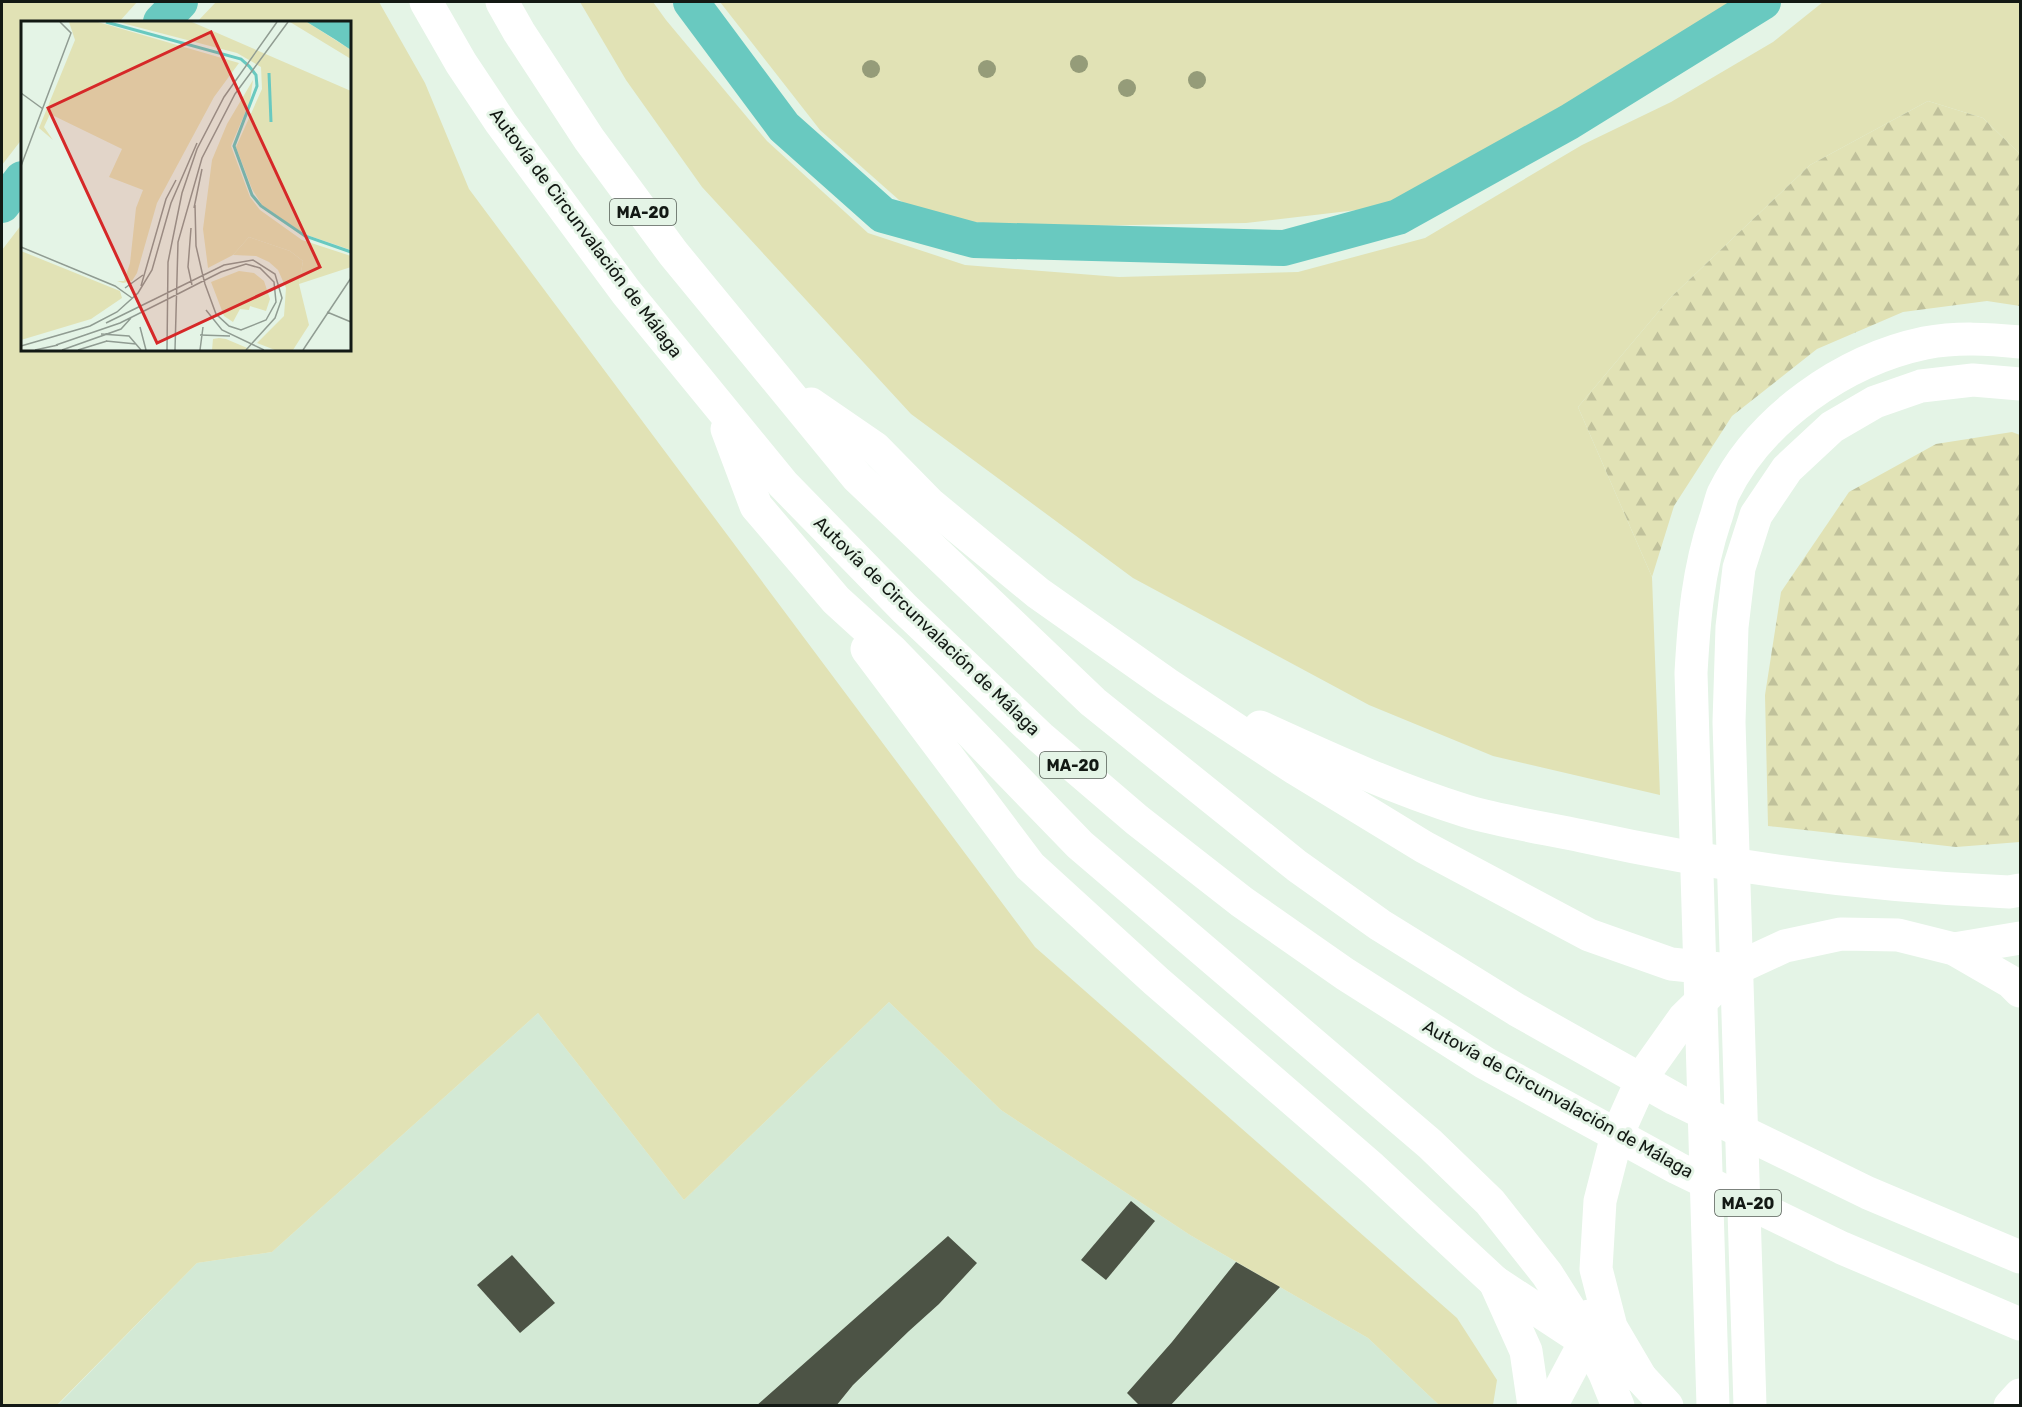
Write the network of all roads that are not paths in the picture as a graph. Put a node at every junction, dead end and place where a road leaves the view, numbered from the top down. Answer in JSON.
{"nodes":[{"id":1,"x":426,"y":2,"type":"edge"},
{"id":2,"x":502,"y":2,"type":"edge"},
{"id":3,"x":2020,"y":342,"type":"edge"},
{"id":4,"x":780,"y":382,"type":"junction"},
{"id":5,"x":2020,"y":384,"type":"edge"},
{"id":6,"x":717,"y":402,"type":"junction"},
{"id":7,"x":836,"y":600,"type":"junction"},
{"id":8,"x":1167,"y":684,"type":"junction"},
{"id":9,"x":2020,"y":890,"type":"edge"},
{"id":10,"x":2020,"y":938,"type":"edge"},
{"id":11,"x":1953,"y":949,"type":"junction"},
{"id":12,"x":1733,"y":970,"type":"junction"},
{"id":13,"x":2020,"y":991,"type":"edge"},
{"id":14,"x":2020,"y":1257,"type":"edge"},
{"id":15,"x":1596,"y":1269,"type":"junction"},
{"id":16,"x":1495,"y":1282,"type":"junction"},
{"id":17,"x":2020,"y":1324,"type":"edge"},
{"id":18,"x":1585,"y":1342,"type":"junction"},
{"id":19,"x":1641,"y":1378,"type":"junction"},
{"id":20,"x":2020,"y":1395,"type":"edge"},
{"id":21,"x":1534,"y":1406,"type":"edge"},
{"id":22,"x":1551,"y":1406,"type":"edge"},
{"id":23,"x":1618,"y":1406,"type":"edge"},
{"id":24,"x":1667,"y":1406,"type":"edge"},
{"id":25,"x":1713,"y":1406,"type":"edge"},
{"id":26,"x":1750,"y":1406,"type":"edge"},
{"id":27,"x":2010,"y":1406,"type":"edge"}],
"edges":[{"from":1,"to":6,"type":"main road","name":"Autovía de Circunvalación de Málaga","number":"MA-20"},
{"from":2,"to":4,"type":"main road","number":"MA-20"},
{"from":3,"to":25,"type":"main road"},
{"from":4,"to":8,"type":"main road"},
{"from":4,"to":14,"type":"main road","number":"MA-20"},
{"from":5,"to":26,"type":"main road"},
{"from":6,"to":7,"type":"main road"},
{"from":6,"to":17,"type":"main road","name":"Autovía de Circunvalación de Málaga","number":"MA-20"},
{"from":7,"to":16,"type":"main road"},
{"from":7,"to":23,"type":"main road"},
{"from":8,"to":9,"type":"main road"},
{"from":8,"to":12,"type":"main road"},
{"from":10,"to":11,"type":"main road"},
{"from":11,"to":12,"type":"main road"},
{"from":11,"to":13,"type":"main road"},
{"from":12,"to":15,"type":"main road"},
{"from":15,"to":18,"type":"main road"},
{"from":15,"to":19,"type":"main road"},
{"from":16,"to":18,"type":"main road"},
{"from":16,"to":21,"type":"main road"},
{"from":18,"to":19,"type":"main road"},
{"from":18,"to":22,"type":"main road"},
{"from":19,"to":24,"type":"main road"},
{"from":20,"to":27,"type":"main road"}]}
